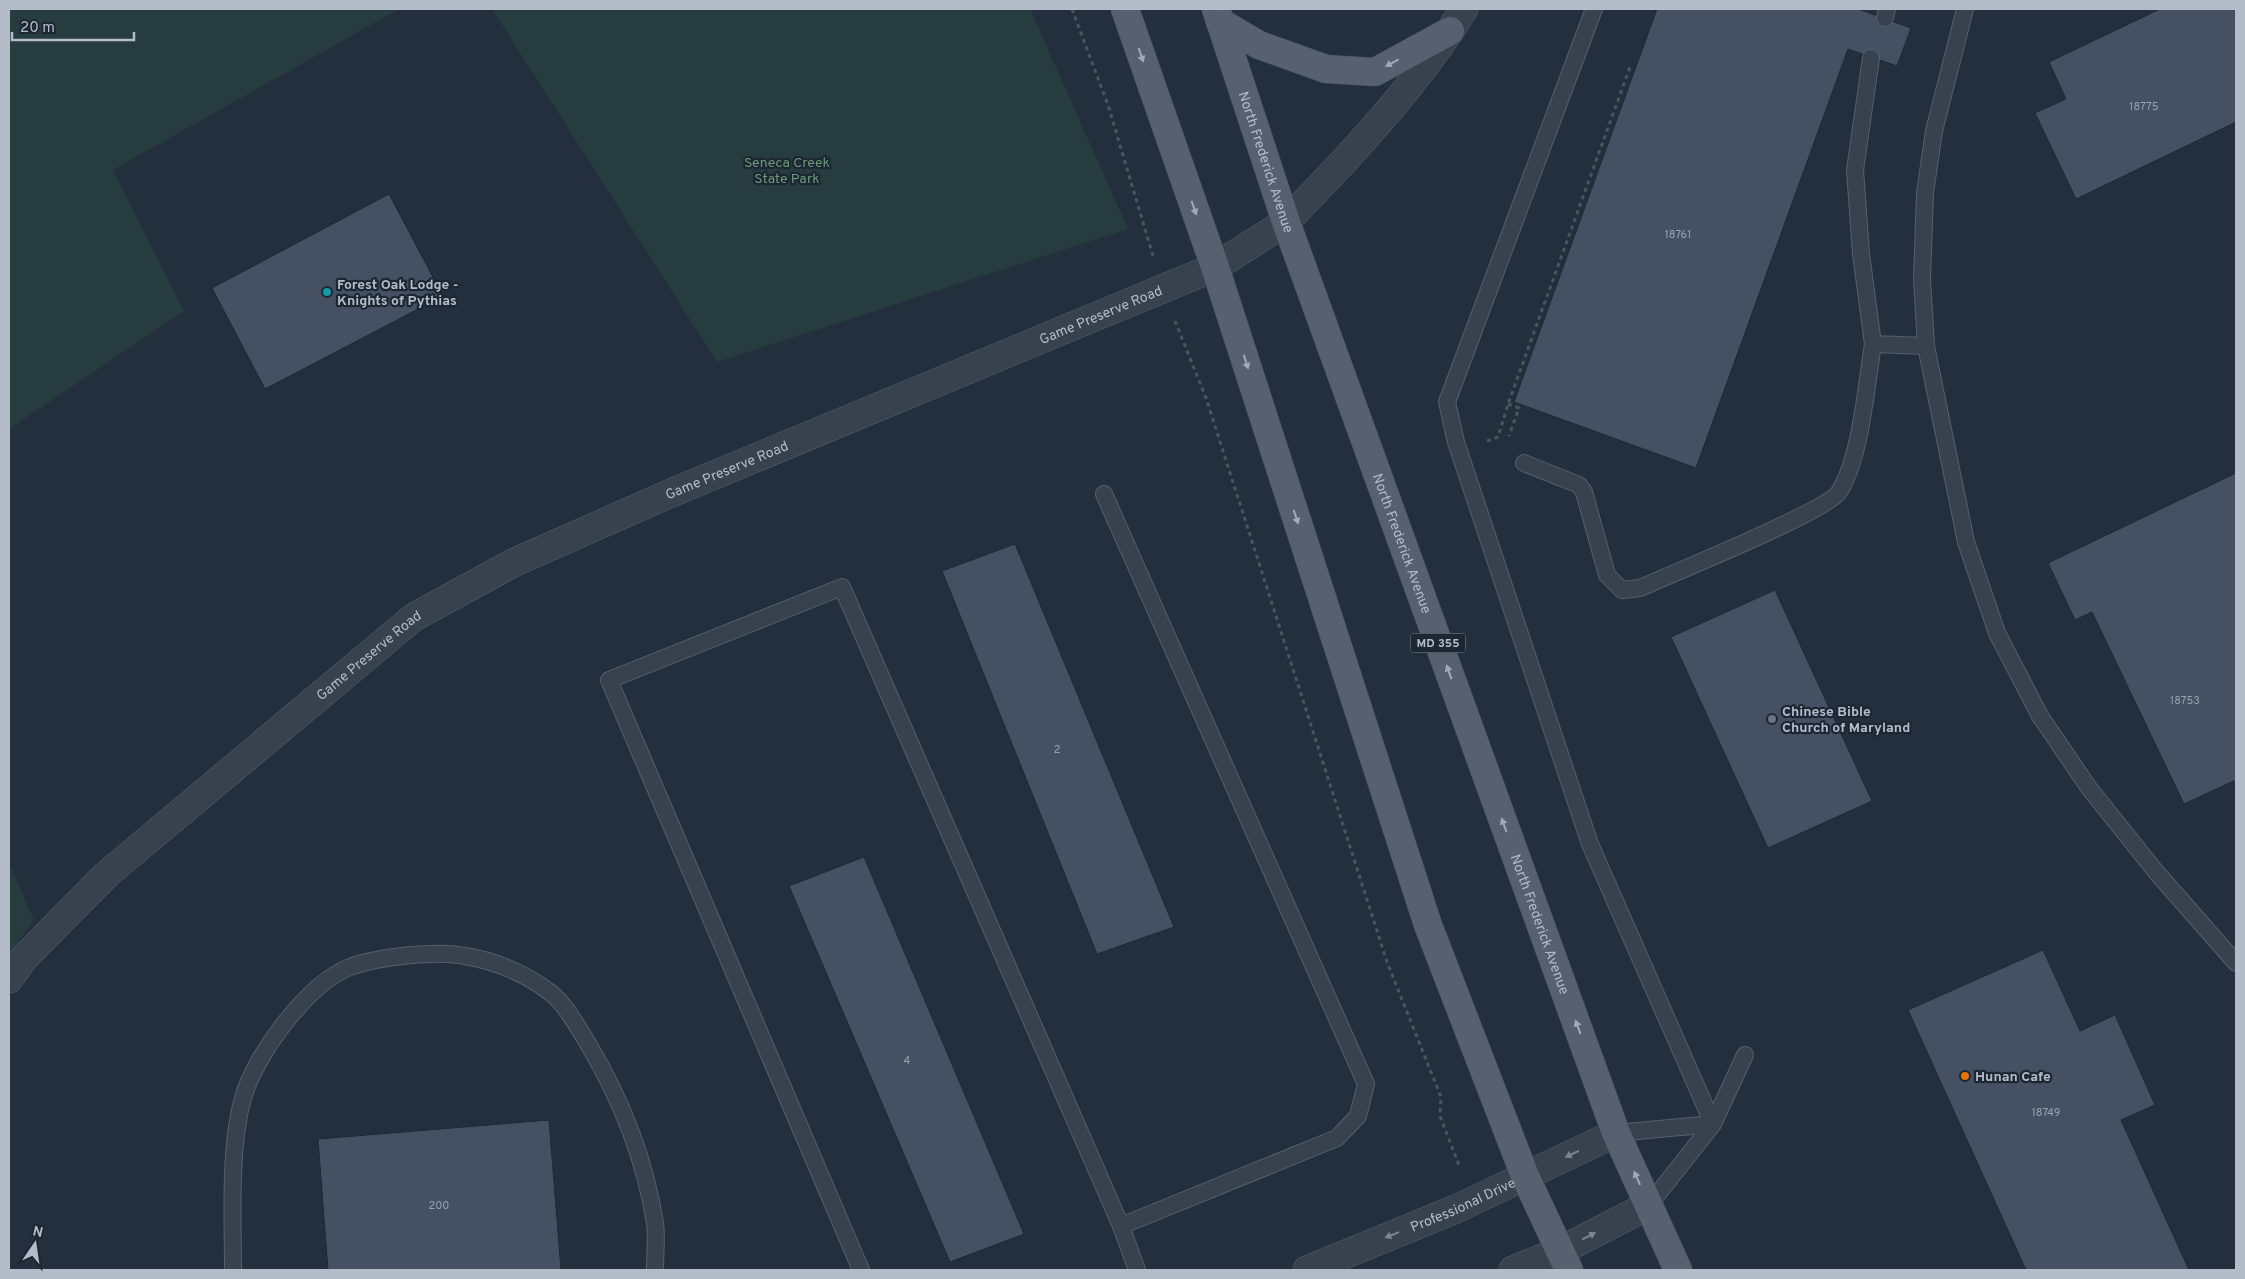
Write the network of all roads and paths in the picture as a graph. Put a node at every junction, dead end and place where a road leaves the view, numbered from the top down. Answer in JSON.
{"nodes":[{"id":1,"x":1072,"y":9,"type":"edge"},
{"id":2,"x":1125,"y":9,"type":"edge"},
{"id":3,"x":1464,"y":9,"type":"edge"},
{"id":4,"x":1594,"y":9,"type":"edge"},
{"id":5,"x":1965,"y":9,"type":"edge"},
{"id":6,"x":1218,"y":15,"type":"edge"},
{"id":7,"x":1450,"y":32,"type":"junction"},
{"id":8,"x":1872,"y":58,"type":"dead end"},
{"id":9,"x":1630,"y":67,"type":"dead end"},
{"id":10,"x":1286,"y":222,"type":"junction"},
{"id":11,"x":1215,"y":267,"type":"junction"},
{"id":12,"x":1162,"y":289,"type":"junction"},
{"id":13,"x":1873,"y":344,"type":"junction"},
{"id":14,"x":1926,"y":346,"type":"junction"},
{"id":15,"x":1508,"y":404,"type":"junction"},
{"id":16,"x":1508,"y":440,"type":"dead end"},
{"id":17,"x":1456,"y":442,"type":"junction"},
{"id":18,"x":1524,"y":463,"type":"dead end"},
{"id":19,"x":1104,"y":494,"type":"dead end"},
{"id":20,"x":2236,"y":963,"type":"edge"},
{"id":21,"x":9,"y":979,"type":"edge"},
{"id":22,"x":1745,"y":1055,"type":"dead end"},
{"id":23,"x":1713,"y":1124,"type":"junction"},
{"id":24,"x":1616,"y":1133,"type":"junction"},
{"id":25,"x":1525,"y":1176,"type":"junction"},
{"id":26,"x":1473,"y":1201,"type":"junction"},
{"id":27,"x":1649,"y":1205,"type":"junction"},
{"id":28,"x":1120,"y":1226,"type":"junction"},
{"id":29,"x":1565,"y":1261,"type":"edge"},
{"id":30,"x":232,"y":1270,"type":"edge"},
{"id":31,"x":655,"y":1270,"type":"edge"},
{"id":32,"x":861,"y":1270,"type":"edge"},
{"id":33,"x":1137,"y":1270,"type":"edge"},
{"id":34,"x":1307,"y":1270,"type":"edge"},
{"id":35,"x":1513,"y":1270,"type":"edge"},
{"id":36,"x":1678,"y":1270,"type":"edge"}],
"edges":[{"from":1,"to":12,"type":"path"},
{"from":2,"to":11,"type":"main road","one_way":true},
{"from":3,"to":7,"type":"street","name":"Game Preserve Road"},
{"from":4,"to":17,"type":"lane"},
{"from":5,"to":14,"type":"lane"},
{"from":7,"to":6,"type":"main road","one_way":true},
{"from":6,"to":10,"type":"main road","name":"North Frederick Avenue","number":"MD 355"},
{"from":7,"to":10,"type":"street","name":"Game Preserve Road"},
{"from":8,"to":13,"type":"lane"},
{"from":9,"to":15,"type":"path"},
{"from":10,"to":11,"type":"street","name":"Game Preserve Road"},
{"from":24,"to":10,"type":"main road","name":"North Frederick Avenue","number":"MD 355","one_way":true},
{"from":11,"to":12,"type":"street","name":"Game Preserve Road"},
{"from":11,"to":25,"type":"main road","one_way":true},
{"from":12,"to":21,"type":"street","name":"Game Preserve Road"},
{"from":12,"to":26,"type":"path"},
{"from":13,"to":14,"type":"lane"},
{"from":13,"to":18,"type":"lane"},
{"from":14,"to":20,"type":"lane"},
{"from":15,"to":16,"type":"path"},
{"from":15,"to":17,"type":"path"},
{"from":17,"to":23,"type":"lane"},
{"from":19,"to":28,"type":"lane"},
{"from":22,"to":23,"type":"lane"},
{"from":23,"to":24,"type":"lane"},
{"from":23,"to":27,"type":"lane"},
{"from":24,"to":25,"type":"street","name":"Professional Drive","one_way":true},
{"from":27,"to":24,"type":"main road","name":"North Frederick Avenue","number":"MD 355","one_way":true},
{"from":25,"to":26,"type":"street","name":"Professional Drive"},
{"from":25,"to":29,"type":"main road"},
{"from":26,"to":34,"type":"street","name":"Professional Drive","one_way":true},
{"from":29,"to":27,"type":"street","one_way":true},
{"from":27,"to":36,"type":"main road","name":"North Frederick Avenue","number":"MD 355"},
{"from":28,"to":32,"type":"lane"},
{"from":28,"to":33,"type":"lane"},
{"from":29,"to":35,"type":"street"},
{"from":30,"to":31,"type":"lane"}]}
